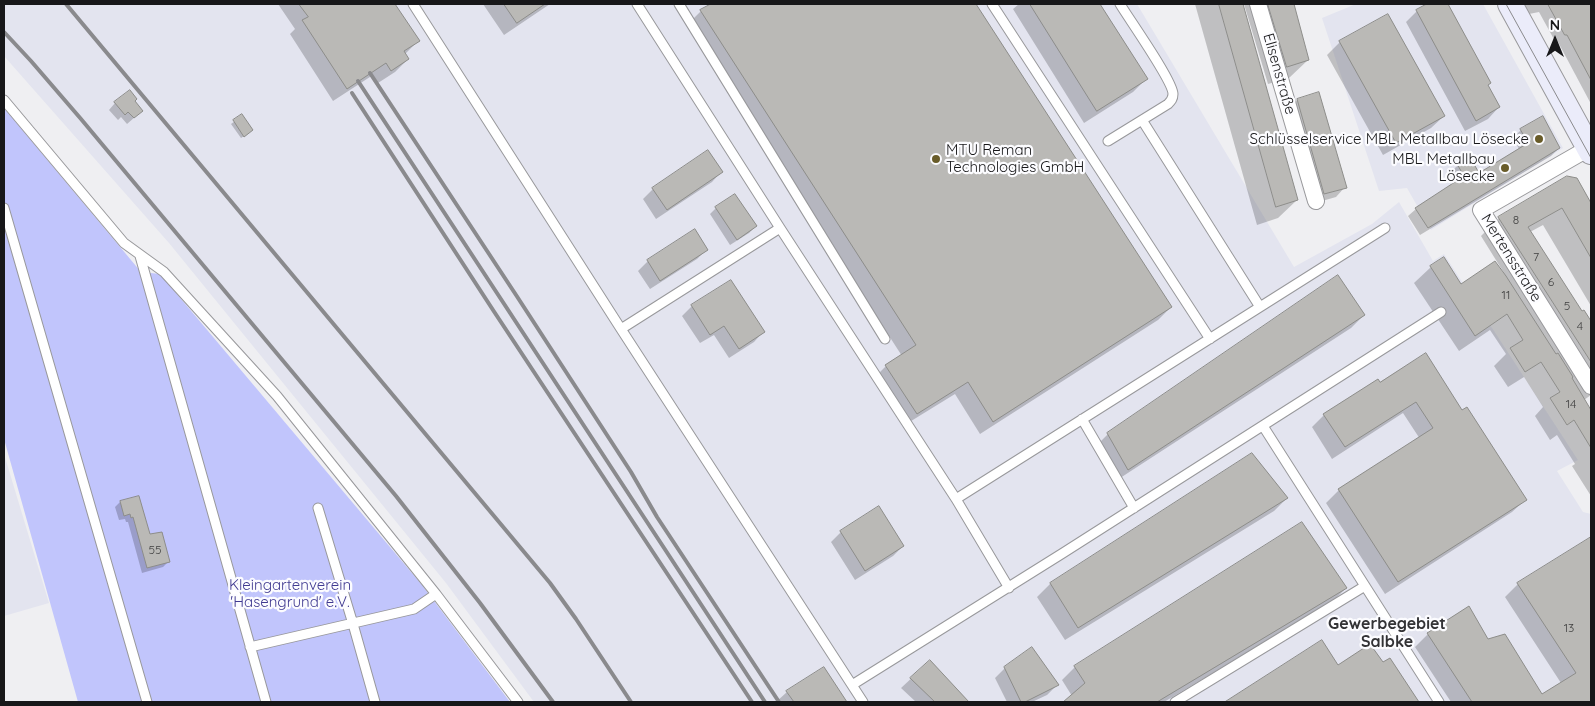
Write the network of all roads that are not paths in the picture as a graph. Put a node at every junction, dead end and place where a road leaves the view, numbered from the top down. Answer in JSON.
{"nodes":[{"id":1,"x":413,"y":4,"type":"edge"},
{"id":2,"x":637,"y":4,"type":"edge"},
{"id":3,"x":679,"y":4,"type":"edge"},
{"id":4,"x":992,"y":4,"type":"edge"},
{"id":5,"x":1120,"y":4,"type":"edge"},
{"id":6,"x":1258,"y":4,"type":"edge"},
{"id":7,"x":1510,"y":4,"type":"edge"},
{"id":8,"x":4,"y":100,"type":"edge"},
{"id":9,"x":1142,"y":120,"type":"junction"},
{"id":10,"x":1108,"y":141,"type":"dead end"},
{"id":11,"x":1590,"y":150,"type":"edge"},
{"id":12,"x":1316,"y":201,"type":"dead end"},
{"id":13,"x":4,"y":208,"type":"edge"},
{"id":14,"x":780,"y":228,"type":"junction"},
{"id":15,"x":1385,"y":228,"type":"dead end"},
{"id":16,"x":140,"y":256,"type":"junction"},
{"id":17,"x":1260,"y":307,"type":"junction"},
{"id":18,"x":1441,"y":312,"type":"dead end"},
{"id":19,"x":621,"y":329,"type":"junction"},
{"id":20,"x":885,"y":339,"type":"dead end"},
{"id":21,"x":1210,"y":339,"type":"junction"},
{"id":22,"x":1591,"y":386,"type":"edge"},
{"id":23,"x":1082,"y":419,"type":"junction"},
{"id":24,"x":1263,"y":426,"type":"junction"},
{"id":25,"x":956,"y":499,"type":"junction"},
{"id":26,"x":318,"y":508,"type":"dead end"},
{"id":27,"x":1134,"y":508,"type":"junction"},
{"id":28,"x":1365,"y":586,"type":"junction"},
{"id":29,"x":1009,"y":588,"type":"junction"},
{"id":30,"x":436,"y":594,"type":"junction"},
{"id":31,"x":353,"y":624,"type":"junction"},
{"id":32,"x":250,"y":647,"type":"junction"},
{"id":33,"x":852,"y":685,"type":"junction"},
{"id":34,"x":147,"y":702,"type":"edge"},
{"id":35,"x":266,"y":702,"type":"edge"},
{"id":36,"x":375,"y":702,"type":"edge"},
{"id":37,"x":518,"y":702,"type":"edge"},
{"id":38,"x":863,"y":702,"type":"edge"},
{"id":39,"x":1175,"y":702,"type":"edge"},
{"id":40,"x":1439,"y":702,"type":"edge"}],
"edges":[{"from":1,"to":19,"type":"lane"},
{"from":2,"to":14,"type":"lane"},
{"from":3,"to":20,"type":"lane"},
{"from":4,"to":21,"type":"lane"},
{"from":5,"to":9,"type":"lane"},
{"from":6,"to":12,"type":"street","name":"Elisenstraße"},
{"from":7,"to":11,"type":"main road"},
{"from":8,"to":16,"type":"lane"},
{"from":9,"to":10,"type":"lane"},
{"from":9,"to":17,"type":"lane"},
{"from":11,"to":22,"type":"street","name":"Mertensstraße"},
{"from":13,"to":34,"type":"lane"},
{"from":14,"to":19,"type":"lane"},
{"from":14,"to":25,"type":"lane"},
{"from":15,"to":17,"type":"lane"},
{"from":16,"to":30,"type":"lane"},
{"from":16,"to":32,"type":"lane"},
{"from":17,"to":21,"type":"lane"},
{"from":18,"to":24,"type":"lane"},
{"from":19,"to":33,"type":"lane"},
{"from":21,"to":23,"type":"lane"},
{"from":23,"to":25,"type":"lane"},
{"from":23,"to":27,"type":"lane"},
{"from":24,"to":27,"type":"lane"},
{"from":24,"to":28,"type":"lane"},
{"from":25,"to":29,"type":"lane"},
{"from":26,"to":31,"type":"lane"},
{"from":27,"to":29,"type":"lane"},
{"from":28,"to":39,"type":"lane"},
{"from":28,"to":40,"type":"lane"},
{"from":29,"to":33,"type":"lane"},
{"from":30,"to":31,"type":"lane"},
{"from":30,"to":37,"type":"lane"},
{"from":31,"to":32,"type":"lane"},
{"from":31,"to":36,"type":"lane"},
{"from":32,"to":35,"type":"lane"},
{"from":33,"to":38,"type":"lane"}]}
